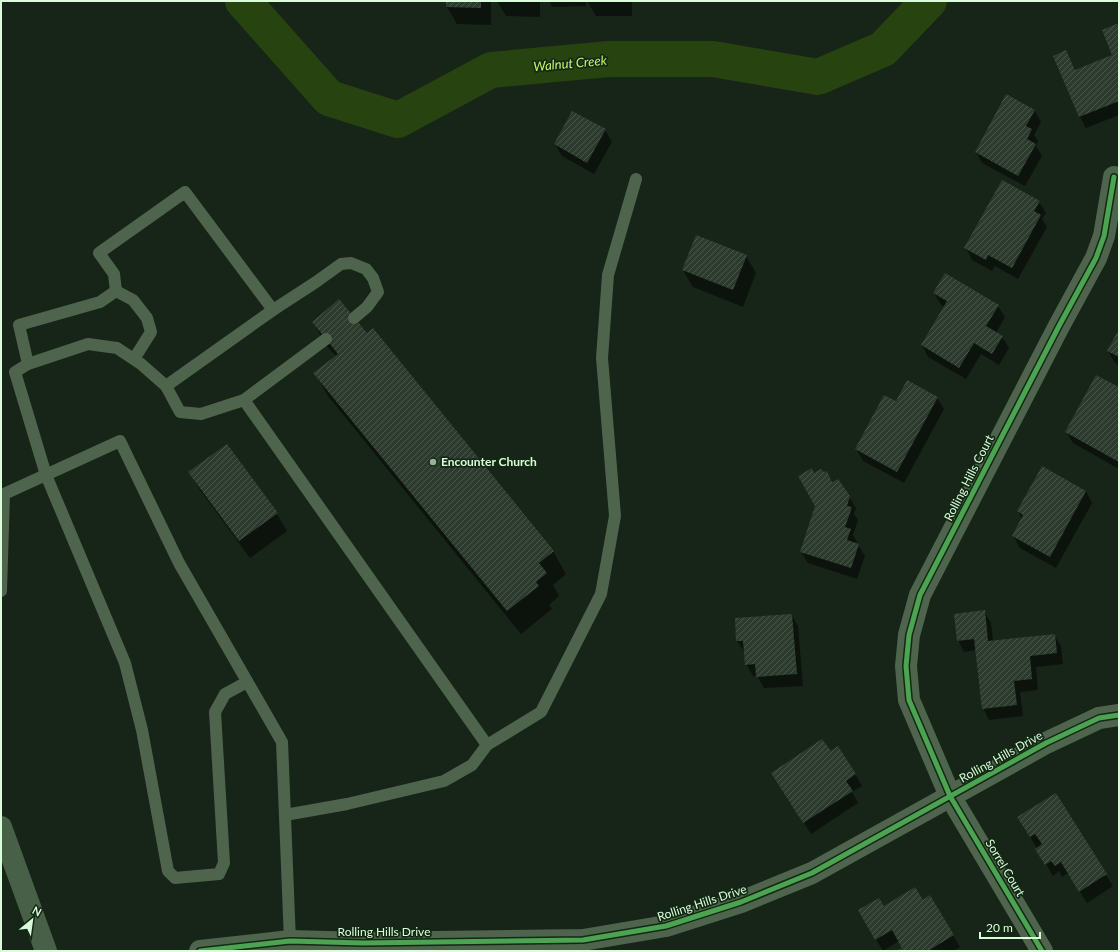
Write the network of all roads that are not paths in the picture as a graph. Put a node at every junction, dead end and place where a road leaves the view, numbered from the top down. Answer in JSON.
{"nodes":[{"id":1,"x":1114,"y":177,"type":"dead end"},
{"id":2,"x":636,"y":179,"type":"dead end"},
{"id":3,"x":116,"y":291,"type":"junction"},
{"id":4,"x":273,"y":310,"type":"junction"},
{"id":5,"x":354,"y":318,"type":"dead end"},
{"id":6,"x":326,"y":339,"type":"dead end"},
{"id":7,"x":134,"y":359,"type":"junction"},
{"id":8,"x":28,"y":364,"type":"junction"},
{"id":9,"x":166,"y":386,"type":"junction"},
{"id":10,"x":244,"y":400,"type":"junction"},
{"id":11,"x":46,"y":475,"type":"junction"},
{"id":12,"x":1,"y":591,"type":"edge"},
{"id":13,"x":248,"y":682,"type":"junction"},
{"id":14,"x":1119,"y":715,"type":"edge"},
{"id":15,"x":486,"y":745,"type":"junction"},
{"id":16,"x":950,"y":796,"type":"junction"},
{"id":17,"x":285,"y":815,"type":"junction"},
{"id":18,"x":1,"y":827,"type":"edge"},
{"id":19,"x":290,"y":941,"type":"junction"},
{"id":20,"x":46,"y":951,"type":"edge"},
{"id":21,"x":200,"y":951,"type":"edge"},
{"id":22,"x":1042,"y":951,"type":"edge"}],
"edges":[{"from":1,"to":16,"type":"street","name":"Rolling Hills Court"},
{"from":2,"to":15,"type":"lane"},
{"from":3,"to":4,"type":"lane"},
{"from":3,"to":7,"type":"lane"},
{"from":3,"to":8,"type":"lane"},
{"from":4,"to":5,"type":"lane"},
{"from":4,"to":9,"type":"lane"},
{"from":6,"to":10,"type":"lane"},
{"from":7,"to":8,"type":"lane"},
{"from":7,"to":9,"type":"lane"},
{"from":8,"to":11,"type":"lane"},
{"from":9,"to":10,"type":"lane"},
{"from":10,"to":15,"type":"lane"},
{"from":11,"to":12,"type":"lane"},
{"from":11,"to":13,"type":"lane"},
{"from":11,"to":13,"type":"lane"},
{"from":13,"to":17,"type":"lane"},
{"from":14,"to":16,"type":"street","name":"Rolling Hills Drive"},
{"from":15,"to":17,"type":"lane"},
{"from":16,"to":19,"type":"street","name":"Rolling Hills Drive"},
{"from":16,"to":22,"type":"street","name":"Sorrel Court"},
{"from":17,"to":19,"type":"lane"},
{"from":18,"to":20,"type":"main road"},
{"from":19,"to":21,"type":"street","name":"Rolling Hills Drive"}]}
